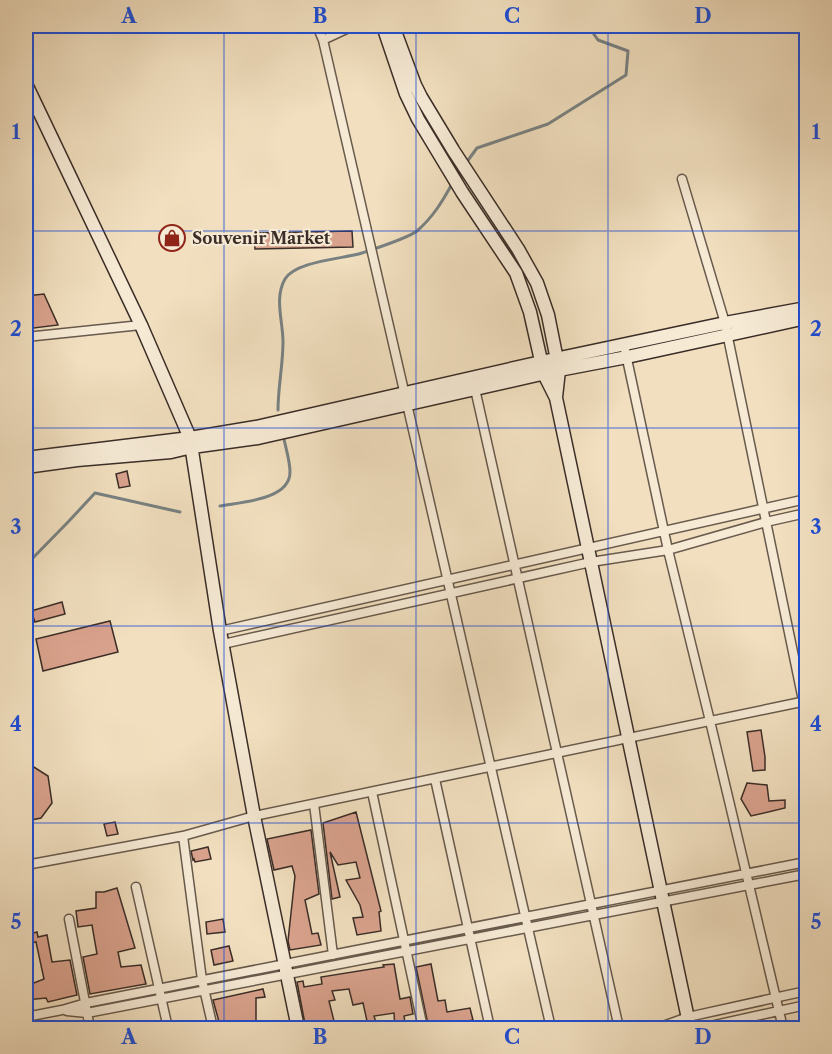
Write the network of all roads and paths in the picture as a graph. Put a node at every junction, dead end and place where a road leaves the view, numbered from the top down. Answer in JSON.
{"nodes":[{"id":1,"x":317,"y":26,"type":"edge"},
{"id":2,"x":353,"y":26,"type":"edge"},
{"id":3,"x":391,"y":27,"type":"edge"},
{"id":4,"x":323,"y":40,"type":"junction"},
{"id":5,"x":26,"y":84,"type":"edge"},
{"id":6,"x":682,"y":179,"type":"dead end"},
{"id":7,"x":807,"y":308,"type":"edge"},
{"id":8,"x":807,"y":318,"type":"edge"},
{"id":9,"x":141,"y":325,"type":"junction"},
{"id":10,"x":726,"y":329,"type":"junction"},
{"id":11,"x":26,"y":337,"type":"edge"},
{"id":12,"x":626,"y":351,"type":"junction"},
{"id":13,"x":558,"y":365,"type":"junction"},
{"id":14,"x":543,"y":368,"type":"junction"},
{"id":15,"x":475,"y":389,"type":"junction"},
{"id":16,"x":556,"y":398,"type":"junction"},
{"id":17,"x":407,"y":399,"type":"junction"},
{"id":18,"x":191,"y":443,"type":"junction"},
{"id":19,"x":26,"y":458,"type":"edge"},
{"id":20,"x":26,"y":467,"type":"edge"},
{"id":21,"x":807,"y":499,"type":"edge"},
{"id":22,"x":763,"y":509,"type":"junction"},
{"id":23,"x":807,"y":513,"type":"edge"},
{"id":24,"x":766,"y":522,"type":"junction"},
{"id":25,"x":664,"y":531,"type":"junction"},
{"id":26,"x":588,"y":548,"type":"junction"},
{"id":27,"x":668,"y":550,"type":"junction"},
{"id":28,"x":591,"y":562,"type":"junction"},
{"id":29,"x":514,"y":565,"type":"junction"},
{"id":30,"x":517,"y":578,"type":"junction"},
{"id":31,"x":448,"y":580,"type":"junction"},
{"id":32,"x":451,"y":593,"type":"junction"},
{"id":33,"x":220,"y":631,"type":"junction"},
{"id":34,"x":223,"y":644,"type":"junction"},
{"id":35,"x":805,"y":701,"type":"edge"},
{"id":36,"x":807,"y":715,"type":"edge"},
{"id":37,"x":711,"y":721,"type":"junction"},
{"id":38,"x":628,"y":739,"type":"junction"},
{"id":39,"x":557,"y":753,"type":"junction"},
{"id":40,"x":491,"y":767,"type":"junction"},
{"id":41,"x":435,"y":779,"type":"junction"},
{"id":42,"x":372,"y":792,"type":"junction"},
{"id":43,"x":314,"y":804,"type":"junction"},
{"id":44,"x":254,"y":816,"type":"junction"},
{"id":45,"x":183,"y":836,"type":"junction"},
{"id":46,"x":807,"y":862,"type":"edge"},
{"id":47,"x":26,"y":865,"type":"edge"},
{"id":48,"x":747,"y":873,"type":"junction"},
{"id":49,"x":807,"y":874,"type":"edge"},
{"id":50,"x":750,"y":886,"type":"junction"},
{"id":51,"x":136,"y":887,"type":"dead end"},
{"id":52,"x":662,"y":897,"type":"junction"},
{"id":53,"x":591,"y":904,"type":"junction"},
{"id":54,"x":594,"y":916,"type":"junction"},
{"id":55,"x":526,"y":917,"type":"junction"},
{"id":56,"x":69,"y":919,"type":"dead end"},
{"id":57,"x":467,"y":928,"type":"junction"},
{"id":58,"x":528,"y":928,"type":"junction"},
{"id":59,"x":470,"y":939,"type":"junction"},
{"id":60,"x":404,"y":941,"type":"junction"},
{"id":61,"x":406,"y":952,"type":"junction"},
{"id":62,"x":333,"y":955,"type":"junction"},
{"id":63,"x":286,"y":969,"type":"junction"},
{"id":64,"x":202,"y":980,"type":"junction"},
{"id":65,"x":159,"y":989,"type":"junction"},
{"id":66,"x":205,"y":991,"type":"junction"},
{"id":67,"x":807,"y":991,"type":"edge"},
{"id":68,"x":776,"y":998,"type":"junction"},
{"id":69,"x":161,"y":999,"type":"junction"},
{"id":70,"x":86,"y":1003,"type":"junction"},
{"id":71,"x":807,"y":1005,"type":"edge"},
{"id":72,"x":62,"y":1010,"type":"junction"},
{"id":73,"x":779,"y":1011,"type":"junction"},
{"id":74,"x":87,"y":1013,"type":"junction"},
{"id":75,"x":26,"y":1017,"type":"edge"},
{"id":76,"x":689,"y":1023,"type":"edge"},
{"id":77,"x":663,"y":1026,"type":"junction"},
{"id":78,"x":90,"y":1029,"type":"edge"},
{"id":79,"x":168,"y":1029,"type":"edge"},
{"id":80,"x":213,"y":1029,"type":"edge"},
{"id":81,"x":298,"y":1029,"type":"edge"},
{"id":82,"x":423,"y":1029,"type":"edge"},
{"id":83,"x":490,"y":1029,"type":"edge"},
{"id":84,"x":551,"y":1029,"type":"edge"},
{"id":85,"x":619,"y":1029,"type":"edge"},
{"id":86,"x":654,"y":1029,"type":"edge"},
{"id":87,"x":676,"y":1029,"type":"edge"},
{"id":88,"x":701,"y":1029,"type":"edge"},
{"id":89,"x":783,"y":1029,"type":"edge"}],
"edges":[{"from":1,"to":4,"type":"street"},
{"from":2,"to":4,"type":"street"},
{"from":3,"to":13,"type":"street"},
{"from":3,"to":14,"type":"street"},
{"from":4,"to":17,"type":"street"},
{"from":5,"to":9,"type":"street"},
{"from":6,"to":10,"type":"street"},
{"from":7,"to":10,"type":"street"},
{"from":8,"to":10,"type":"street"},
{"from":9,"to":11,"type":"street"},
{"from":9,"to":18,"type":"street"},
{"from":10,"to":12,"type":"street"},
{"from":10,"to":22,"type":"street"},
{"from":12,"to":13,"type":"street"},
{"from":12,"to":25,"type":"street"},
{"from":13,"to":14,"type":"street"},
{"from":13,"to":16,"type":"street"},
{"from":14,"to":15,"type":"street"},
{"from":14,"to":16,"type":"street"},
{"from":14,"to":17,"type":"street"},
{"from":15,"to":17,"type":"street"},
{"from":15,"to":29,"type":"street"},
{"from":16,"to":26,"type":"street"},
{"from":17,"to":18,"type":"street"},
{"from":17,"to":31,"type":"street"},
{"from":18,"to":19,"type":"street"},
{"from":18,"to":20,"type":"street"},
{"from":18,"to":33,"type":"street"},
{"from":21,"to":22,"type":"street"},
{"from":22,"to":24,"type":"street"},
{"from":22,"to":25,"type":"street"},
{"from":23,"to":24,"type":"street"},
{"from":24,"to":27,"type":"street"},
{"from":24,"to":35,"type":"street"},
{"from":25,"to":26,"type":"street"},
{"from":25,"to":27,"type":"street"},
{"from":26,"to":28,"type":"street"},
{"from":26,"to":29,"type":"street"},
{"from":27,"to":28,"type":"street"},
{"from":27,"to":37,"type":"street"},
{"from":28,"to":30,"type":"street"},
{"from":28,"to":38,"type":"street"},
{"from":29,"to":30,"type":"street"},
{"from":29,"to":31,"type":"street"},
{"from":30,"to":32,"type":"street"},
{"from":30,"to":39,"type":"street"},
{"from":31,"to":32,"type":"street"},
{"from":31,"to":33,"type":"street"},
{"from":32,"to":34,"type":"street"},
{"from":32,"to":40,"type":"street"},
{"from":33,"to":34,"type":"street"},
{"from":34,"to":44,"type":"street"},
{"from":35,"to":36,"type":"street"},
{"from":35,"to":37,"type":"street"},
{"from":37,"to":38,"type":"street"},
{"from":37,"to":48,"type":"street"},
{"from":38,"to":39,"type":"street"},
{"from":38,"to":52,"type":"street"},
{"from":39,"to":40,"type":"street"},
{"from":39,"to":53,"type":"street"},
{"from":40,"to":41,"type":"street"},
{"from":40,"to":55,"type":"street"},
{"from":41,"to":42,"type":"street"},
{"from":41,"to":57,"type":"street"},
{"from":42,"to":43,"type":"street"},
{"from":42,"to":60,"type":"street"},
{"from":43,"to":44,"type":"street"},
{"from":43,"to":62,"type":"street"},
{"from":44,"to":45,"type":"street"},
{"from":44,"to":63,"type":"street"},
{"from":45,"to":47,"type":"street"},
{"from":45,"to":64,"type":"street"},
{"from":46,"to":48,"type":"street"},
{"from":48,"to":50,"type":"street"},
{"from":48,"to":52,"type":"street"},
{"from":49,"to":50,"type":"street"},
{"from":50,"to":52,"type":"street"},
{"from":50,"to":68,"type":"street"},
{"from":51,"to":65,"type":"street"},
{"from":52,"to":53,"type":"street"},
{"from":52,"to":54,"type":"street"},
{"from":52,"to":76,"type":"street"},
{"from":53,"to":54,"type":"street"},
{"from":53,"to":55,"type":"street"},
{"from":54,"to":58,"type":"street"},
{"from":54,"to":85,"type":"street"},
{"from":55,"to":57,"type":"street"},
{"from":55,"to":58,"type":"street"},
{"from":56,"to":70,"type":"street"},
{"from":57,"to":59,"type":"street"},
{"from":57,"to":60,"type":"street"},
{"from":58,"to":59,"type":"street"},
{"from":58,"to":84,"type":"street"},
{"from":59,"to":61,"type":"street"},
{"from":59,"to":83,"type":"street"},
{"from":60,"to":61,"type":"street"},
{"from":60,"to":62,"type":"street"},
{"from":61,"to":63,"type":"street"},
{"from":61,"to":82,"type":"street"},
{"from":62,"to":63,"type":"street"},
{"from":63,"to":64,"type":"street"},
{"from":63,"to":66,"type":"street"},
{"from":63,"to":81,"type":"street"},
{"from":64,"to":65,"type":"street"},
{"from":64,"to":66,"type":"street"},
{"from":65,"to":69,"type":"street"},
{"from":65,"to":70,"type":"street"},
{"from":66,"to":69,"type":"street"},
{"from":66,"to":80,"type":"street"},
{"from":67,"to":68,"type":"street"},
{"from":68,"to":73,"type":"street"},
{"from":68,"to":76,"type":"street"},
{"from":69,"to":74,"type":"street"},
{"from":69,"to":79,"type":"street"},
{"from":70,"to":72,"type":"street"},
{"from":70,"to":74,"type":"street"},
{"from":71,"to":73,"type":"street"},
{"from":72,"to":74,"type":"street"},
{"from":72,"to":75,"type":"street"},
{"from":73,"to":88,"type":"street"},
{"from":73,"to":89,"type":"street"},
{"from":74,"to":78,"type":"street"},
{"from":76,"to":77,"type":"street"},
{"from":77,"to":86,"type":"street"},
{"from":77,"to":87,"type":"street"}]}
